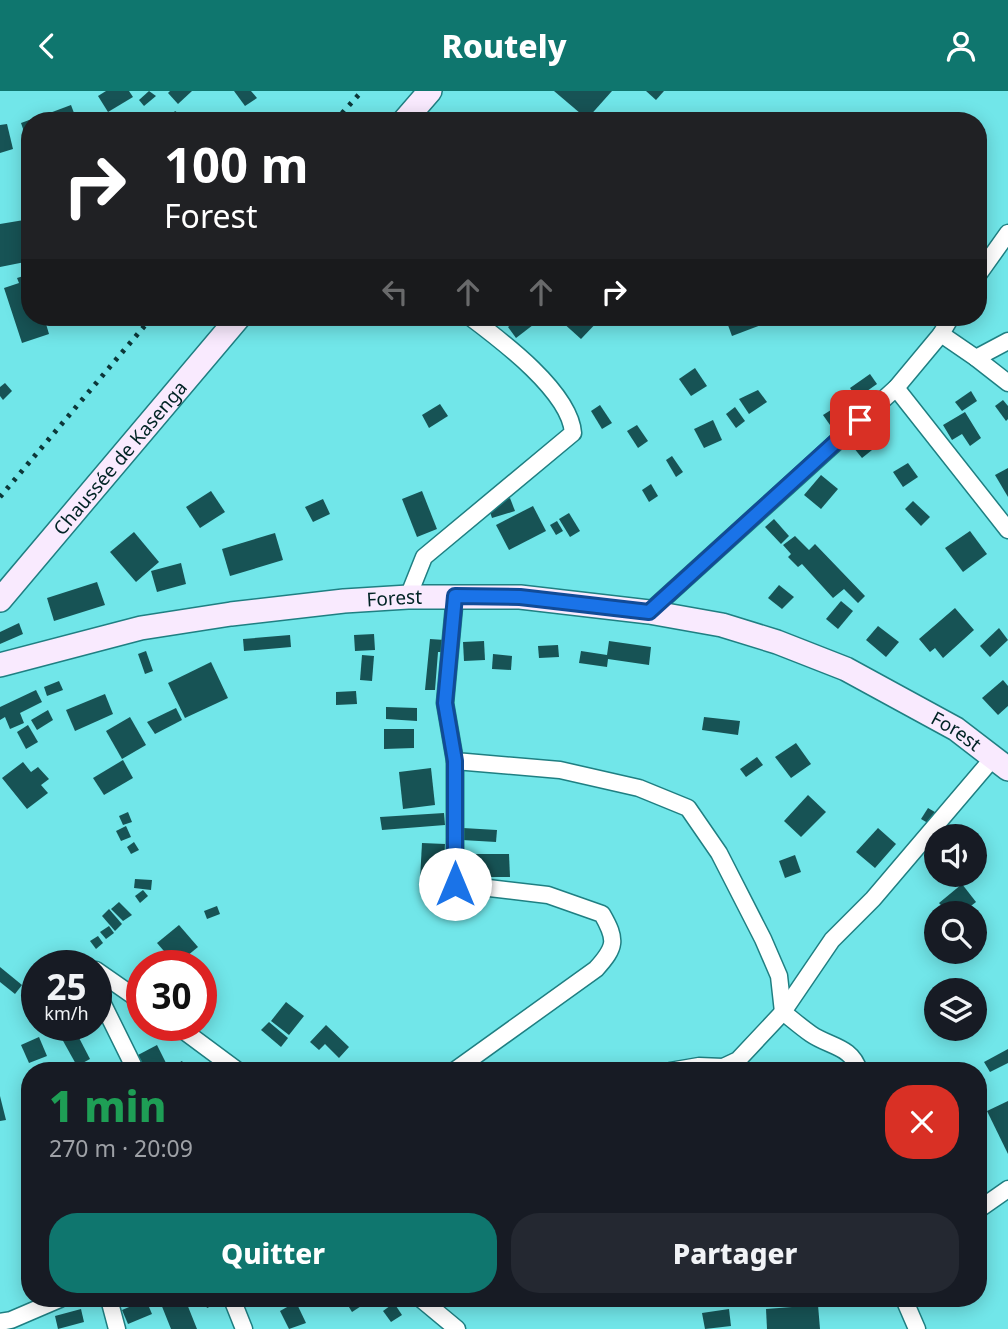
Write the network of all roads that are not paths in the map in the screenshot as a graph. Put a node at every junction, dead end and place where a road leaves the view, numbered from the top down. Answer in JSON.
{"nodes":[{"id":1,"x":430,"y":91,"type":"edge"},
{"id":2,"x":412,"y":112,"type":"edge"},
{"id":3,"x":1008,"y":233,"type":"edge"},
{"id":4,"x":987,"y":262,"type":"edge"},
{"id":5,"x":231,"y":326,"type":"edge"},
{"id":6,"x":482,"y":326,"type":"edge"},
{"id":7,"x":946,"y":326,"type":"edge"},
{"id":8,"x":941,"y":334,"type":"junction"},
{"id":9,"x":1008,"y":341,"type":"edge"},
{"id":10,"x":976,"y":358,"type":"junction"},
{"id":11,"x":1008,"y":383,"type":"edge"},
{"id":12,"x":897,"y":388,"type":"junction"},
{"id":13,"x":1008,"y":530,"type":"edge"},
{"id":14,"x":455,"y":596,"type":"junction"},
{"id":15,"x":408,"y":597,"type":"junction"},
{"id":16,"x":0,"y":600,"type":"edge"},
{"id":17,"x":649,"y":612,"type":"junction"},
{"id":18,"x":0,"y":665,"type":"edge"},
{"id":19,"x":455,"y":761,"type":"junction"},
{"id":20,"x":1001,"y":763,"type":"edge"},
{"id":21,"x":783,"y":1013,"type":"junction"},
{"id":22,"x":112,"y":1022,"type":"edge"},
{"id":23,"x":198,"y":1041,"type":"edge"},
{"id":24,"x":132,"y":1062,"type":"edge"},
{"id":25,"x":226,"y":1062,"type":"edge"},
{"id":26,"x":467,"y":1062,"type":"edge"},
{"id":27,"x":734,"y":1062,"type":"edge"},
{"id":28,"x":857,"y":1062,"type":"edge"},
{"id":29,"x":1007,"y":1195,"type":"edge"},
{"id":30,"x":987,"y":1205,"type":"edge"},
{"id":31,"x":43,"y":1307,"type":"edge"},
{"id":32,"x":111,"y":1307,"type":"edge"},
{"id":33,"x":235,"y":1307,"type":"edge"},
{"id":34,"x":428,"y":1307,"type":"edge"},
{"id":35,"x":907,"y":1307,"type":"edge"},
{"id":36,"x":440,"y":1322,"type":"edge"},
{"id":37,"x":8,"y":1324,"type":"edge"},
{"id":38,"x":117,"y":1329,"type":"edge"},
{"id":39,"x":244,"y":1329,"type":"edge"},
{"id":40,"x":457,"y":1329,"type":"edge"},
{"id":41,"x":917,"y":1329,"type":"edge"}],
"edges":[{"from":1,"to":2,"type":"street"},
{"from":3,"to":4,"type":"street"},
{"from":5,"to":16,"type":"street","name":"Chaussée de Kasenga"},
{"from":6,"to":15,"type":"street"},
{"from":7,"to":8,"type":"street"},
{"from":8,"to":10,"type":"street"},
{"from":8,"to":12,"type":"street"},
{"from":9,"to":10,"type":"street"},
{"from":10,"to":11,"type":"street"},
{"from":12,"to":13,"type":"street"},
{"from":12,"to":17,"type":"street"},
{"from":14,"to":15,"type":"street","name":"Forest"},
{"from":14,"to":17,"type":"street","name":"Forest"},
{"from":14,"to":19,"type":"street"},
{"from":15,"to":18,"type":"street","name":"Forest"},
{"from":17,"to":20,"type":"street","name":"Forest"},
{"from":19,"to":21,"type":"street"},
{"from":19,"to":26,"type":"street"},
{"from":20,"to":21,"type":"street"},
{"from":21,"to":27,"type":"street"},
{"from":21,"to":28,"type":"street"},
{"from":22,"to":24,"type":"street"},
{"from":23,"to":25,"type":"street"},
{"from":29,"to":30,"type":"street"},
{"from":31,"to":37,"type":"street"},
{"from":32,"to":38,"type":"street"},
{"from":33,"to":39,"type":"street"},
{"from":34,"to":36,"type":"street"},
{"from":35,"to":41,"type":"street"},
{"from":36,"to":40,"type":"street"}]}
